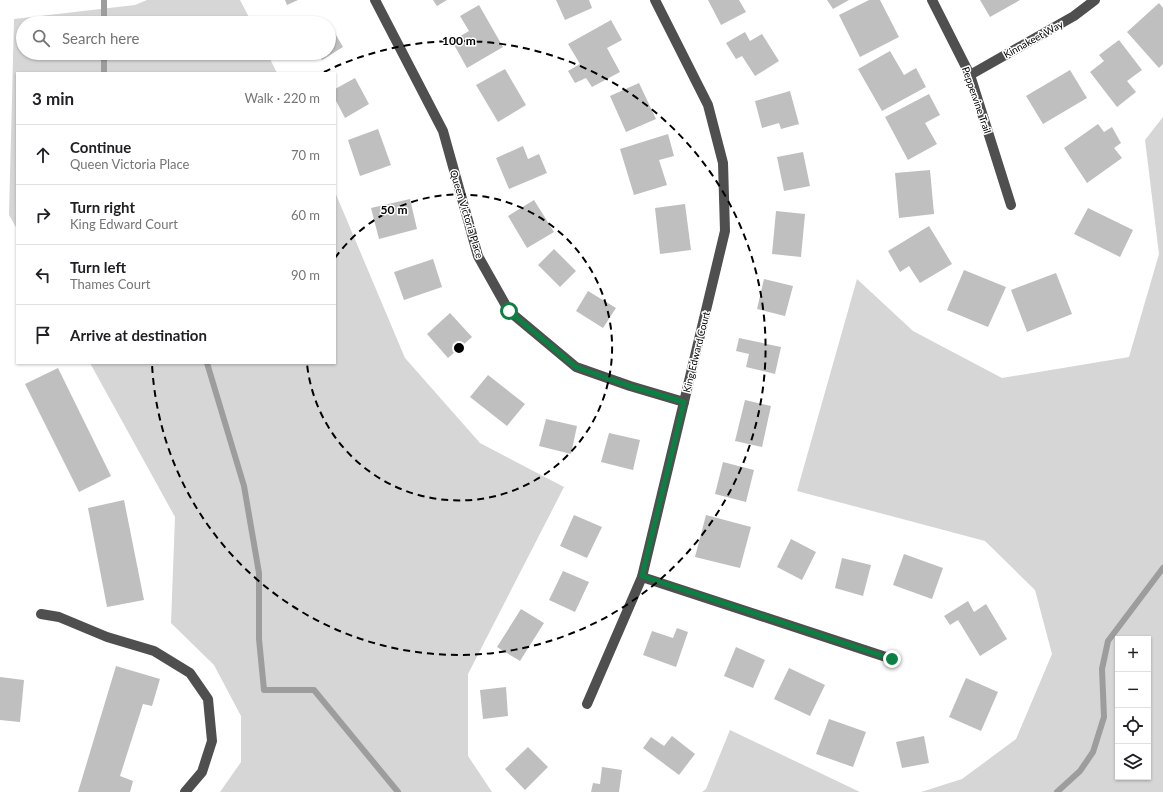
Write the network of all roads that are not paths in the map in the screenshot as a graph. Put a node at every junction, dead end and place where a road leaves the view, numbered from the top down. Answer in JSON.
{"nodes":[{"id":1,"x":375,"y":0,"type":"edge"},
{"id":2,"x":655,"y":0,"type":"edge"},
{"id":3,"x":932,"y":0,"type":"edge"},
{"id":4,"x":1095,"y":0,"type":"edge"},
{"id":5,"x":970,"y":75,"type":"junction"},
{"id":6,"x":1012,"y":205,"type":"dead end"},
{"id":7,"x":684,"y":402,"type":"junction"},
{"id":8,"x":642,"y":576,"type":"junction"},
{"id":9,"x":41,"y":614,"type":"dead end"},
{"id":10,"x":892,"y":659,"type":"dead end"},
{"id":11,"x":587,"y":704,"type":"dead end"},
{"id":12,"x":185,"y":792,"type":"edge"}],
"edges":[{"from":1,"to":7,"type":"street","name":"Queen Victoria Place"},
{"from":2,"to":7,"type":"street","name":"King Edward Court"},
{"from":3,"to":5,"type":"street","name":"Peppervine Trail"},
{"from":4,"to":5,"type":"street","name":"Kinnakeet Way"},
{"from":5,"to":6,"type":"street","name":"Peppervine Trail"},
{"from":7,"to":8,"type":"street","name":"King Edward Court"},
{"from":8,"to":10,"type":"street"},
{"from":8,"to":11,"type":"street","name":"King Edward Court"},
{"from":9,"to":12,"type":"street"}]}
